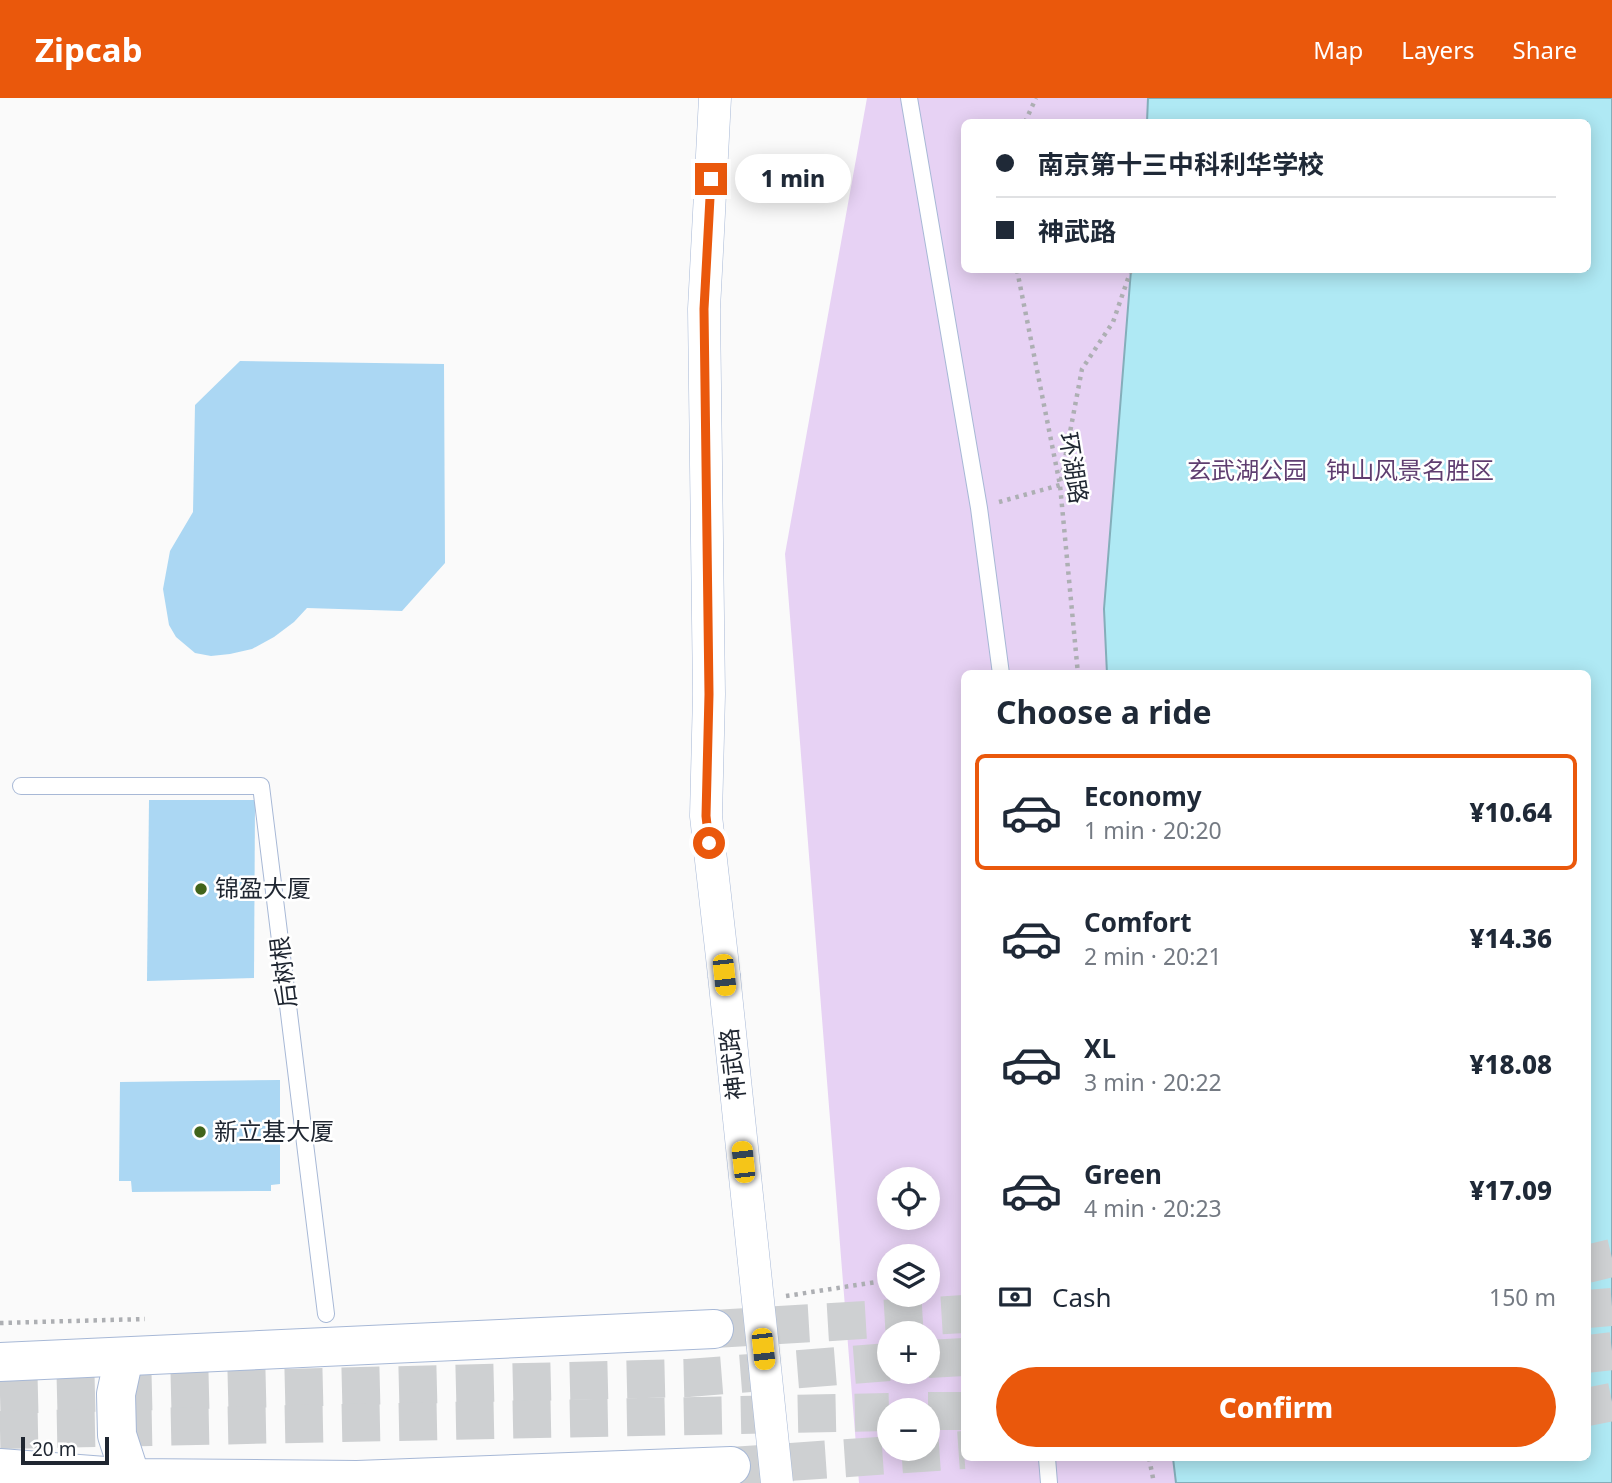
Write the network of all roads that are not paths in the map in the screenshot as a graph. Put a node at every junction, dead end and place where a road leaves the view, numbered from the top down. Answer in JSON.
{"nodes":[{"id":1,"x":716,"y":98,"type":"edge"},
{"id":2,"x":909,"y":98,"type":"edge"},
{"id":3,"x":1000,"y":670,"type":"edge"},
{"id":4,"x":21,"y":786,"type":"dead end"},
{"id":5,"x":326,"y":1314,"type":"dead end"},
{"id":6,"x":714,"y":1329,"type":"tunnel mouth"},
{"id":7,"x":124,"y":1357,"type":"junction"},
{"id":8,"x":0,"y":1362,"type":"edge"},
{"id":9,"x":1046,"y":1461,"type":"edge"},
{"id":10,"x":731,"y":1466,"type":"tunnel mouth"},
{"id":11,"x":0,"y":1468,"type":"edge"},
{"id":12,"x":131,"y":1478,"type":"junction"},
{"id":13,"x":777,"y":1483,"type":"edge"},
{"id":14,"x":1049,"y":1483,"type":"edge"}],
"edges":[{"from":1,"to":13,"type":"street","name":"神武路","bridge":true},
{"from":2,"to":3,"type":"lane"},
{"from":4,"to":5,"type":"lane","name":"后树根"},
{"from":6,"to":7,"type":"highway"},
{"from":7,"to":8,"type":"highway"},
{"from":7,"to":12,"type":"highway"},
{"from":9,"to":14,"type":"lane"},
{"from":10,"to":12,"type":"highway"},
{"from":11,"to":12,"type":"highway"}]}
